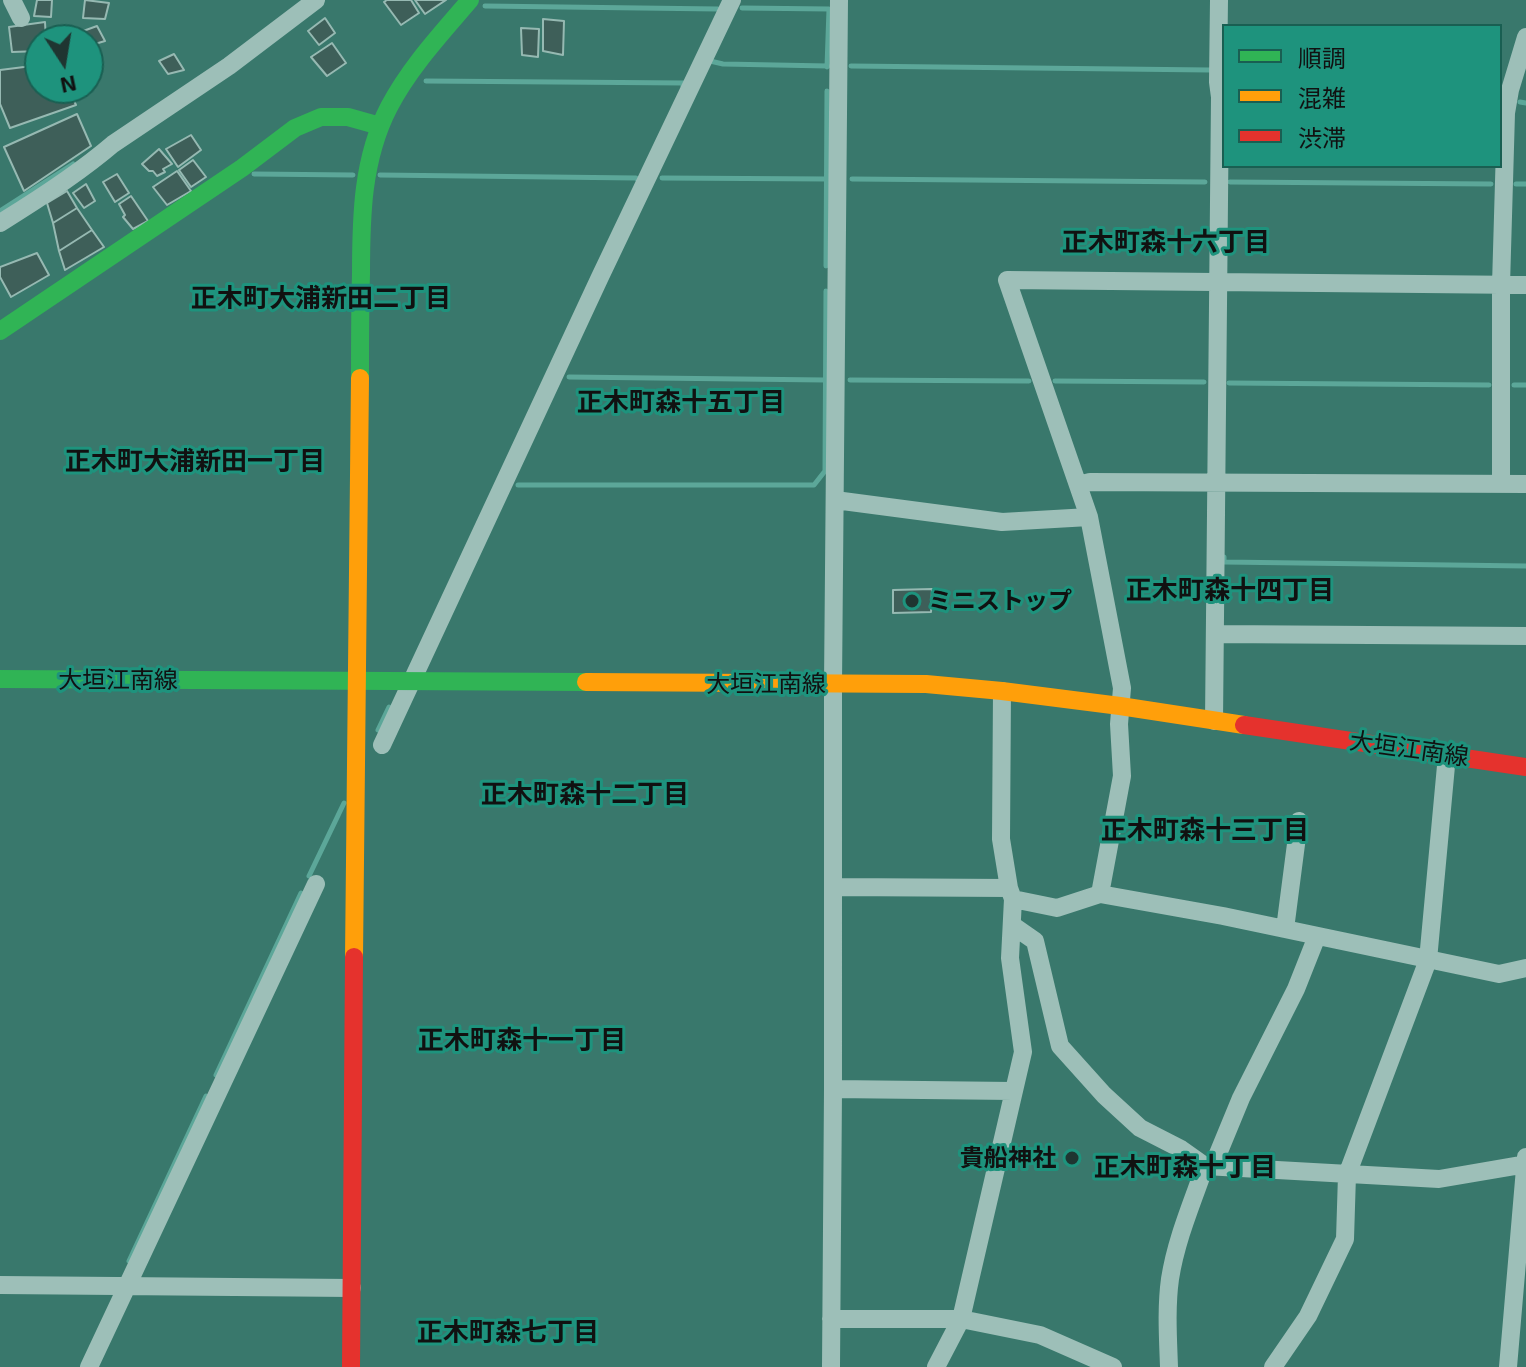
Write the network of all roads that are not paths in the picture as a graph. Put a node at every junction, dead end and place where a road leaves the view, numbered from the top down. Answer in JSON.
{"nodes":[{"id":1,"x":12,"y":0,"type":"edge"},
{"id":2,"x":316,"y":0,"type":"edge"},
{"id":3,"x":470,"y":0,"type":"edge"},
{"id":4,"x":732,"y":0,"type":"edge"},
{"id":5,"x":839,"y":0,"type":"edge"},
{"id":6,"x":1219,"y":0,"type":"edge"},
{"id":7,"x":21,"y":18,"type":"dead end"},
{"id":8,"x":1526,"y":37,"type":"edge"},
{"id":9,"x":1506,"y":113,"type":"junction"},
{"id":10,"x":1526,"y":117,"type":"edge"},
{"id":11,"x":380,"y":126,"type":"junction"},
{"id":12,"x":0,"y":223,"type":"edge"},
{"id":13,"x":1217,"y":283,"type":"junction"},
{"id":14,"x":1501,"y":285,"type":"junction"},
{"id":15,"x":1526,"y":285,"type":"edge"},
{"id":16,"x":0,"y":331,"type":"edge"},
{"id":17,"x":1216,"y":483,"type":"junction"},
{"id":18,"x":1501,"y":484,"type":"junction"},
{"id":19,"x":1526,"y":484,"type":"edge"},
{"id":20,"x":1078,"y":485,"type":"junction"},
{"id":21,"x":835,"y":500,"type":"junction"},
{"id":22,"x":1089,"y":517,"type":"junction"},
{"id":23,"x":1215,"y":634,"type":"junction"},
{"id":24,"x":1526,"y":636,"type":"edge"},
{"id":25,"x":0,"y":679,"type":"edge"},
{"id":26,"x":358,"y":681,"type":"junction"},
{"id":27,"x":412,"y":681,"type":"junction"},
{"id":28,"x":833,"y":684,"type":"junction"},
{"id":29,"x":1002,"y":691,"type":"junction"},
{"id":30,"x":1120,"y":706,"type":"junction"},
{"id":31,"x":1214,"y":721,"type":"junction"},
{"id":32,"x":382,"y":745,"type":"dead end"},
{"id":33,"x":1447,"y":755,"type":"junction"},
{"id":34,"x":1526,"y":767,"type":"edge"},
{"id":35,"x":1299,"y":821,"type":"dead end"},
{"id":36,"x":316,"y":884,"type":"dead end"},
{"id":37,"x":834,"y":887,"type":"junction"},
{"id":38,"x":1011,"y":893,"type":"junction"},
{"id":39,"x":1100,"y":894,"type":"junction"},
{"id":40,"x":1012,"y":925,"type":"junction"},
{"id":41,"x":1285,"y":929,"type":"junction"},
{"id":42,"x":1317,"y":936,"type":"junction"},
{"id":43,"x":1428,"y":960,"type":"junction"},
{"id":44,"x":1526,"y":968,"type":"edge"},
{"id":45,"x":833,"y":1089,"type":"junction"},
{"id":46,"x":1013,"y":1091,"type":"junction"},
{"id":47,"x":1525,"y":1162,"type":"edge"},
{"id":48,"x":1209,"y":1166,"type":"junction"},
{"id":49,"x":1347,"y":1175,"type":"junction"},
{"id":50,"x":0,"y":1285,"type":"edge"},
{"id":51,"x":128,"y":1285,"type":"junction"},
{"id":52,"x":352,"y":1288,"type":"junction"},
{"id":53,"x":831,"y":1319,"type":"junction"},
{"id":54,"x":961,"y":1319,"type":"junction"},
{"id":55,"x":89,"y":1367,"type":"edge"},
{"id":56,"x":351,"y":1367,"type":"edge"},
{"id":57,"x":831,"y":1367,"type":"edge"},
{"id":58,"x":936,"y":1367,"type":"edge"},
{"id":59,"x":1113,"y":1367,"type":"edge"},
{"id":60,"x":1169,"y":1367,"type":"edge"},
{"id":61,"x":1273,"y":1367,"type":"edge"},
{"id":62,"x":1508,"y":1367,"type":"edge"}],
"edges":[{"from":1,"to":7,"type":"street"},
{"from":2,"to":12,"type":"street"},
{"from":3,"to":11,"type":"street"},
{"from":4,"to":27,"type":"street"},
{"from":5,"to":21,"type":"street"},
{"from":6,"to":13,"type":"street"},
{"from":8,"to":9,"type":"street"},
{"from":9,"to":10,"type":"street"},
{"from":9,"to":14,"type":"street"},
{"from":11,"to":16,"type":"street"},
{"from":11,"to":26,"type":"street"},
{"from":13,"to":14,"type":"street"},
{"from":13,"to":17,"type":"street"},
{"from":13,"to":20,"type":"street"},
{"from":14,"to":15,"type":"street"},
{"from":14,"to":18,"type":"street"},
{"from":17,"to":18,"type":"street"},
{"from":17,"to":20,"type":"street"},
{"from":17,"to":23,"type":"street"},
{"from":18,"to":19,"type":"street"},
{"from":20,"to":22,"type":"street"},
{"from":21,"to":22,"type":"street"},
{"from":21,"to":28,"type":"street"},
{"from":22,"to":30,"type":"street"},
{"from":23,"to":24,"type":"street"},
{"from":23,"to":31,"type":"street"},
{"from":25,"to":26,"type":"street","name":"大垣江南線"},
{"from":26,"to":27,"type":"street","name":"大垣江南線"},
{"from":26,"to":52,"type":"street"},
{"from":27,"to":28,"type":"street","name":"大垣江南線"},
{"from":27,"to":32,"type":"street"},
{"from":28,"to":29,"type":"street","name":"大垣江南線"},
{"from":28,"to":37,"type":"street"},
{"from":29,"to":30,"type":"street","name":"大垣江南線"},
{"from":29,"to":38,"type":"street"},
{"from":30,"to":31,"type":"street","name":"大垣江南線"},
{"from":30,"to":39,"type":"street"},
{"from":31,"to":33,"type":"street","name":"大垣江南線"},
{"from":33,"to":34,"type":"street","name":"大垣江南線"},
{"from":33,"to":43,"type":"street"},
{"from":35,"to":41,"type":"street"},
{"from":36,"to":51,"type":"street"},
{"from":37,"to":38,"type":"street"},
{"from":37,"to":45,"type":"street"},
{"from":38,"to":39,"type":"street"},
{"from":38,"to":40,"type":"street"},
{"from":39,"to":41,"type":"street"},
{"from":40,"to":46,"type":"street"},
{"from":40,"to":48,"type":"street"},
{"from":41,"to":42,"type":"street"},
{"from":42,"to":43,"type":"street"},
{"from":42,"to":48,"type":"street"},
{"from":43,"to":44,"type":"street"},
{"from":43,"to":49,"type":"street"},
{"from":45,"to":46,"type":"street"},
{"from":45,"to":53,"type":"street"},
{"from":46,"to":54,"type":"street"},
{"from":47,"to":49,"type":"street"},
{"from":47,"to":62,"type":"street"},
{"from":48,"to":49,"type":"street"},
{"from":48,"to":60,"type":"street"},
{"from":49,"to":61,"type":"street"},
{"from":50,"to":51,"type":"street"},
{"from":51,"to":52,"type":"street"},
{"from":51,"to":55,"type":"street"},
{"from":52,"to":56,"type":"street"},
{"from":53,"to":54,"type":"street"},
{"from":53,"to":57,"type":"street"},
{"from":54,"to":58,"type":"street"},
{"from":54,"to":59,"type":"street"}]}
